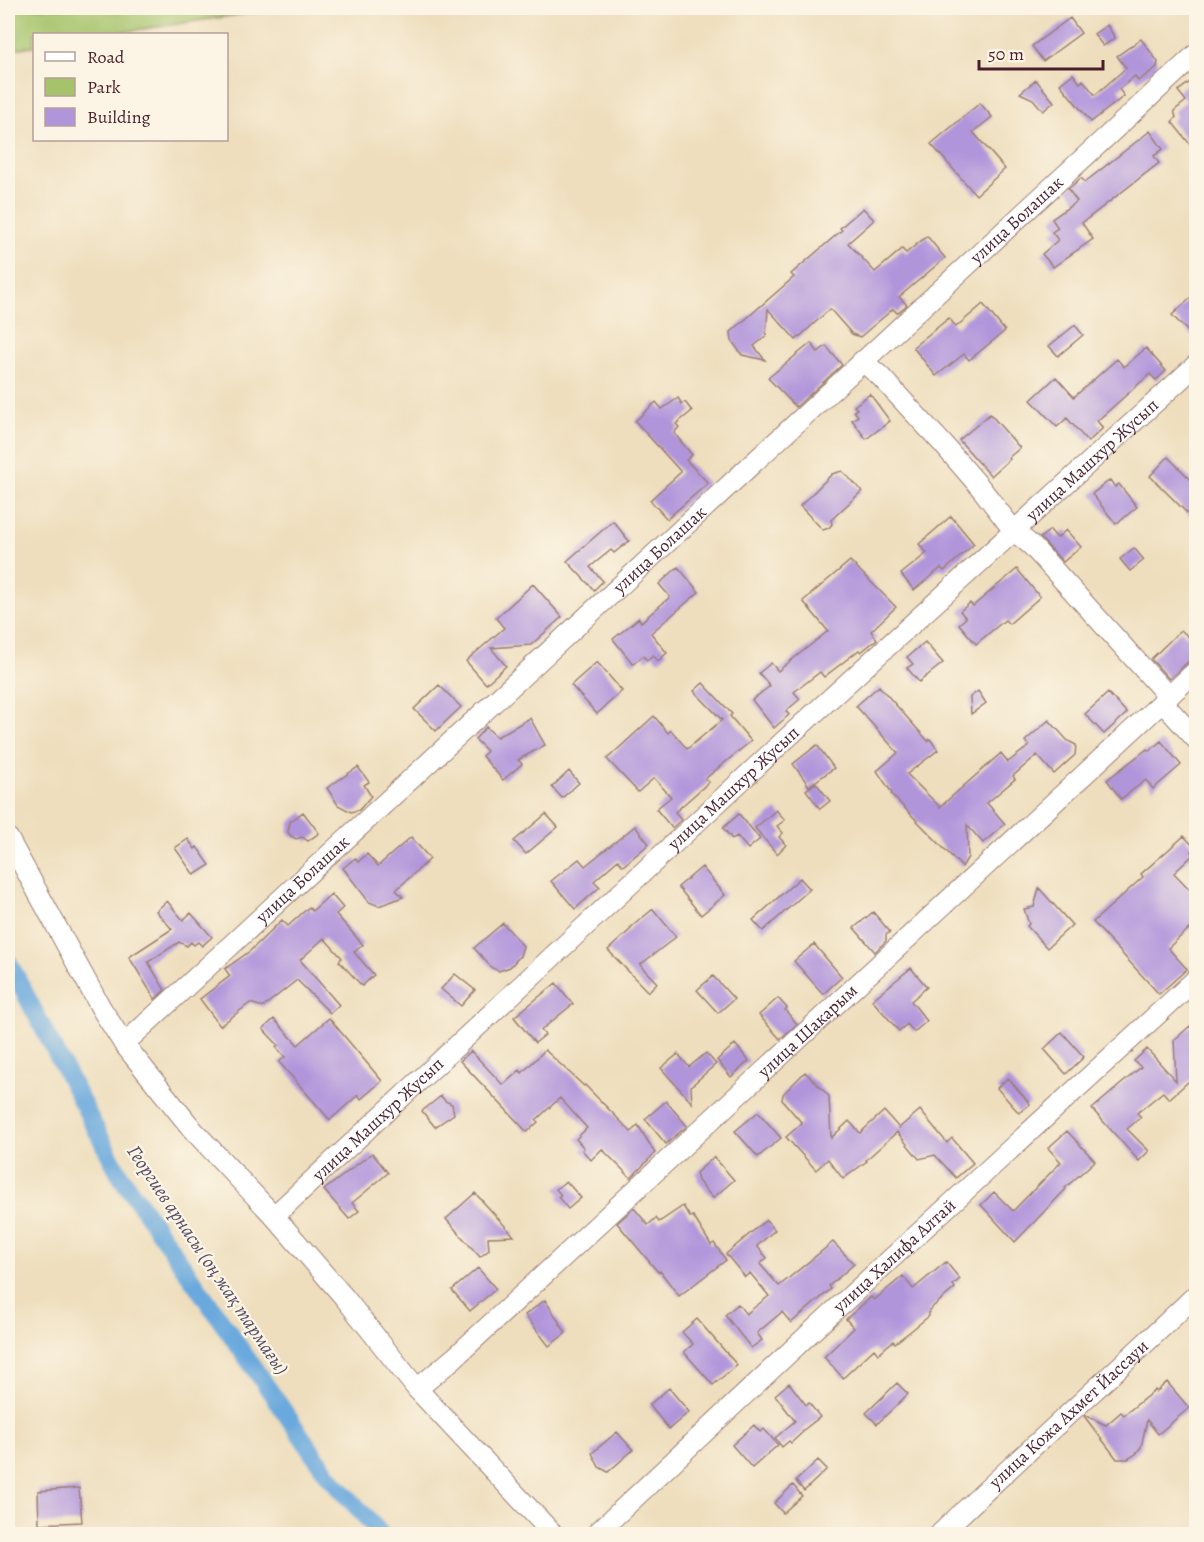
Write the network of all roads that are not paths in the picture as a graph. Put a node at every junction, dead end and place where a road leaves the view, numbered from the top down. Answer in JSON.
{"nodes":[{"id":1,"x":1197,"y":54,"type":"edge"},
{"id":2,"x":862,"y":362,"type":"junction"},
{"id":3,"x":1197,"y":364,"type":"edge"},
{"id":4,"x":1014,"y":531,"type":"junction"},
{"id":5,"x":1197,"y":671,"type":"edge"},
{"id":6,"x":1166,"y":700,"type":"junction"},
{"id":7,"x":1197,"y":739,"type":"edge"},
{"id":8,"x":8,"y":838,"type":"edge"},
{"id":9,"x":1197,"y":979,"type":"edge"},
{"id":10,"x":124,"y":1044,"type":"junction"},
{"id":11,"x":274,"y":1216,"type":"junction"},
{"id":12,"x":1197,"y":1295,"type":"edge"},
{"id":13,"x":417,"y":1389,"type":"junction"},
{"id":14,"x":553,"y":1534,"type":"edge"},
{"id":15,"x":596,"y":1534,"type":"edge"},
{"id":16,"x":940,"y":1534,"type":"edge"}],
"edges":[{"from":1,"to":2,"type":"street","name":"улица Болашак"},
{"from":2,"to":4,"type":"street"},
{"from":2,"to":10,"type":"street","name":"улица Болашак"},
{"from":3,"to":4,"type":"street","name":"улица Машхур Жусып"},
{"from":4,"to":6,"type":"street"},
{"from":4,"to":11,"type":"street","name":"улица Машхур Жусып"},
{"from":5,"to":6,"type":"street","name":"улица Шакарым"},
{"from":6,"to":7,"type":"street"},
{"from":6,"to":13,"type":"street","name":"улица Шакарым"},
{"from":8,"to":10,"type":"street"},
{"from":9,"to":15,"type":"street","name":"улица Халифа Алтай"},
{"from":10,"to":11,"type":"street"},
{"from":11,"to":13,"type":"street"},
{"from":12,"to":16,"type":"street","name":"улица Кожа Ахмет Йассауи"},
{"from":13,"to":14,"type":"street"}]}
